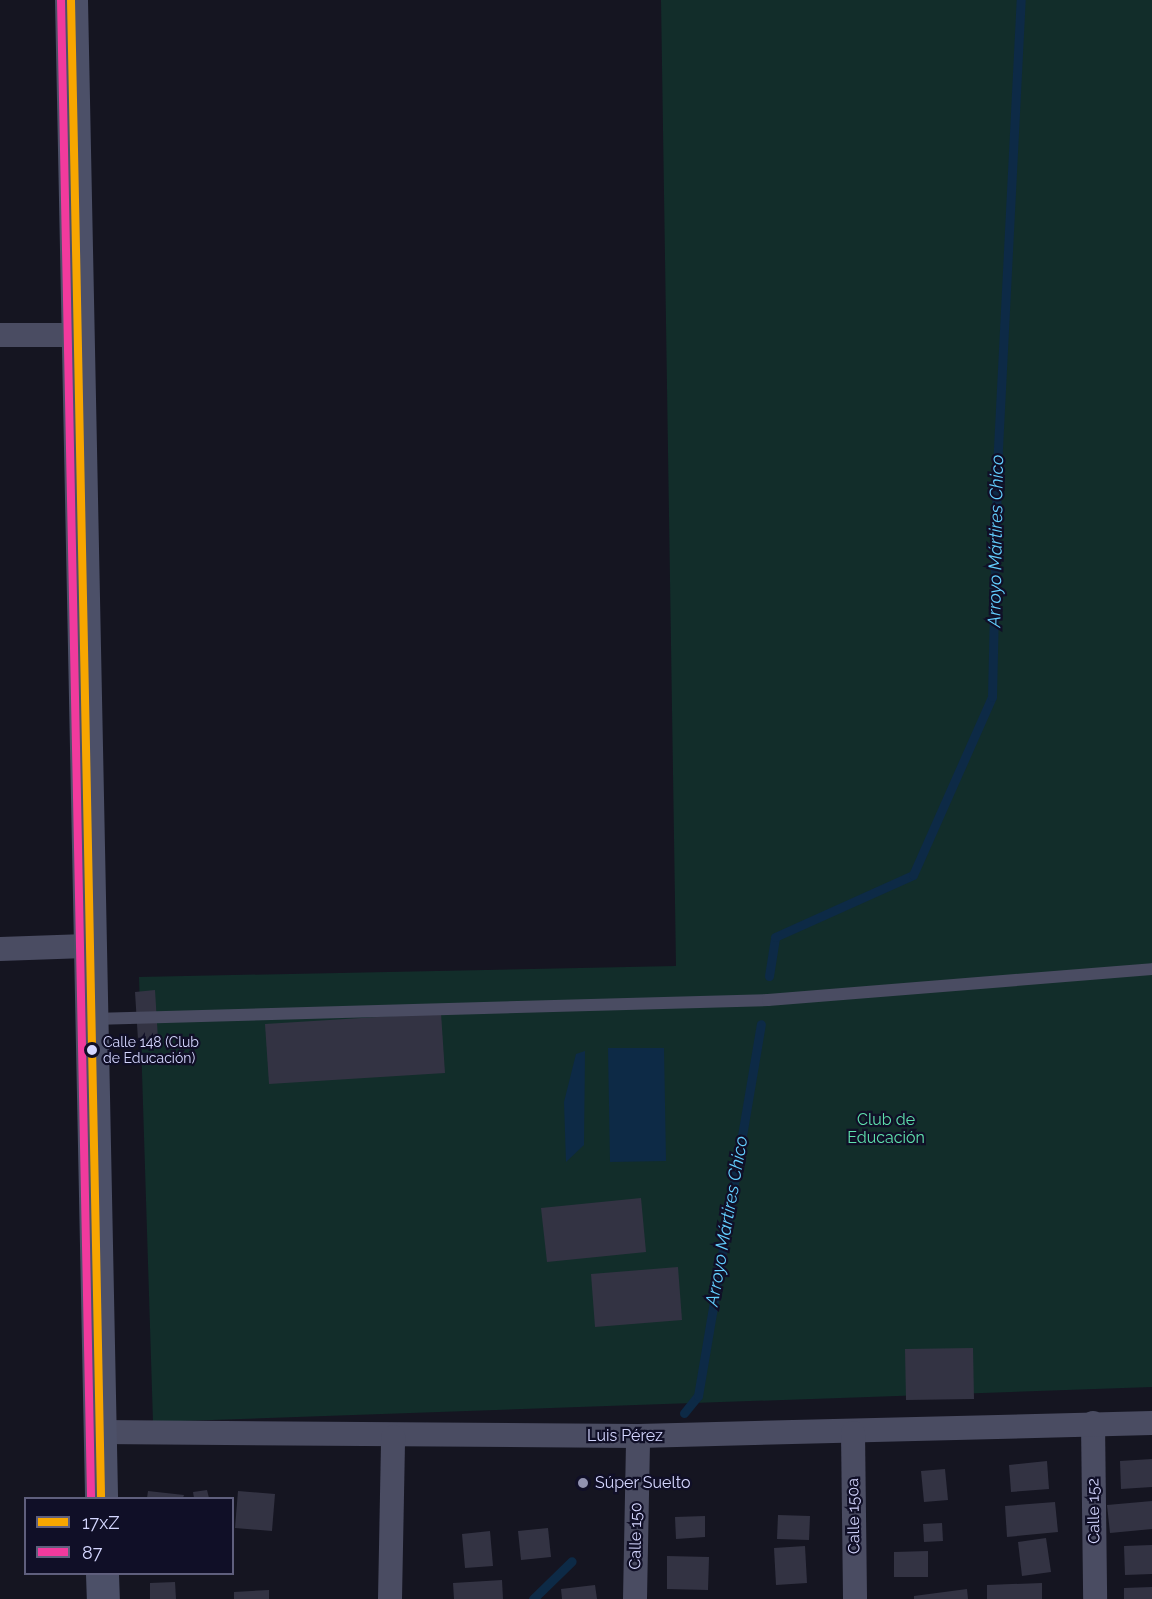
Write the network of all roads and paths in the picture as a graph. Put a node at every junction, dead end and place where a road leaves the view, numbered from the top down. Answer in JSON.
{"nodes":[{"id":1,"x":71,"y":0,"type":"edge"},
{"id":2,"x":0,"y":335,"type":"edge"},
{"id":3,"x":75,"y":335,"type":"junction"},
{"id":4,"x":86,"y":946,"type":"junction"},
{"id":5,"x":0,"y":949,"type":"edge"},
{"id":6,"x":1152,"y":969,"type":"edge"},
{"id":7,"x":88,"y":1019,"type":"junction"},
{"id":8,"x":1093,"y":1423,"type":"junction"},
{"id":9,"x":1152,"y":1423,"type":"edge"},
{"id":10,"x":99,"y":1432,"type":"junction"},
{"id":11,"x":853,"y":1433,"type":"junction"},
{"id":12,"x":638,"y":1436,"type":"junction"},
{"id":13,"x":393,"y":1437,"type":"junction"},
{"id":14,"x":100,"y":1497,"type":"edge"},
{"id":15,"x":102,"y":1575,"type":"edge"},
{"id":16,"x":103,"y":1599,"type":"edge"},
{"id":17,"x":390,"y":1599,"type":"edge"},
{"id":18,"x":635,"y":1599,"type":"edge"},
{"id":19,"x":855,"y":1599,"type":"edge"},
{"id":20,"x":1095,"y":1599,"type":"edge"}],
"edges":[{"from":1,"to":3,"type":"street"},
{"from":2,"to":3,"type":"street"},
{"from":3,"to":4,"type":"street"},
{"from":4,"to":5,"type":"street"},
{"from":4,"to":7,"type":"street"},
{"from":6,"to":7,"type":"lane"},
{"from":7,"to":10,"type":"street"},
{"from":8,"to":9,"type":"street","name":"Luis Pérez"},
{"from":8,"to":11,"type":"street","name":"Luis Pérez"},
{"from":8,"to":20,"type":"street","name":"Calle 152"},
{"from":10,"to":13,"type":"street","name":"Luis Pérez"},
{"from":10,"to":14,"type":"street"},
{"from":11,"to":12,"type":"street","name":"Luis Pérez"},
{"from":11,"to":19,"type":"street","name":"Calle 150a"},
{"from":12,"to":13,"type":"street","name":"Luis Pérez"},
{"from":12,"to":18,"type":"street","name":"Calle 150"},
{"from":13,"to":17,"type":"street"},
{"from":15,"to":16,"type":"street"}]}
